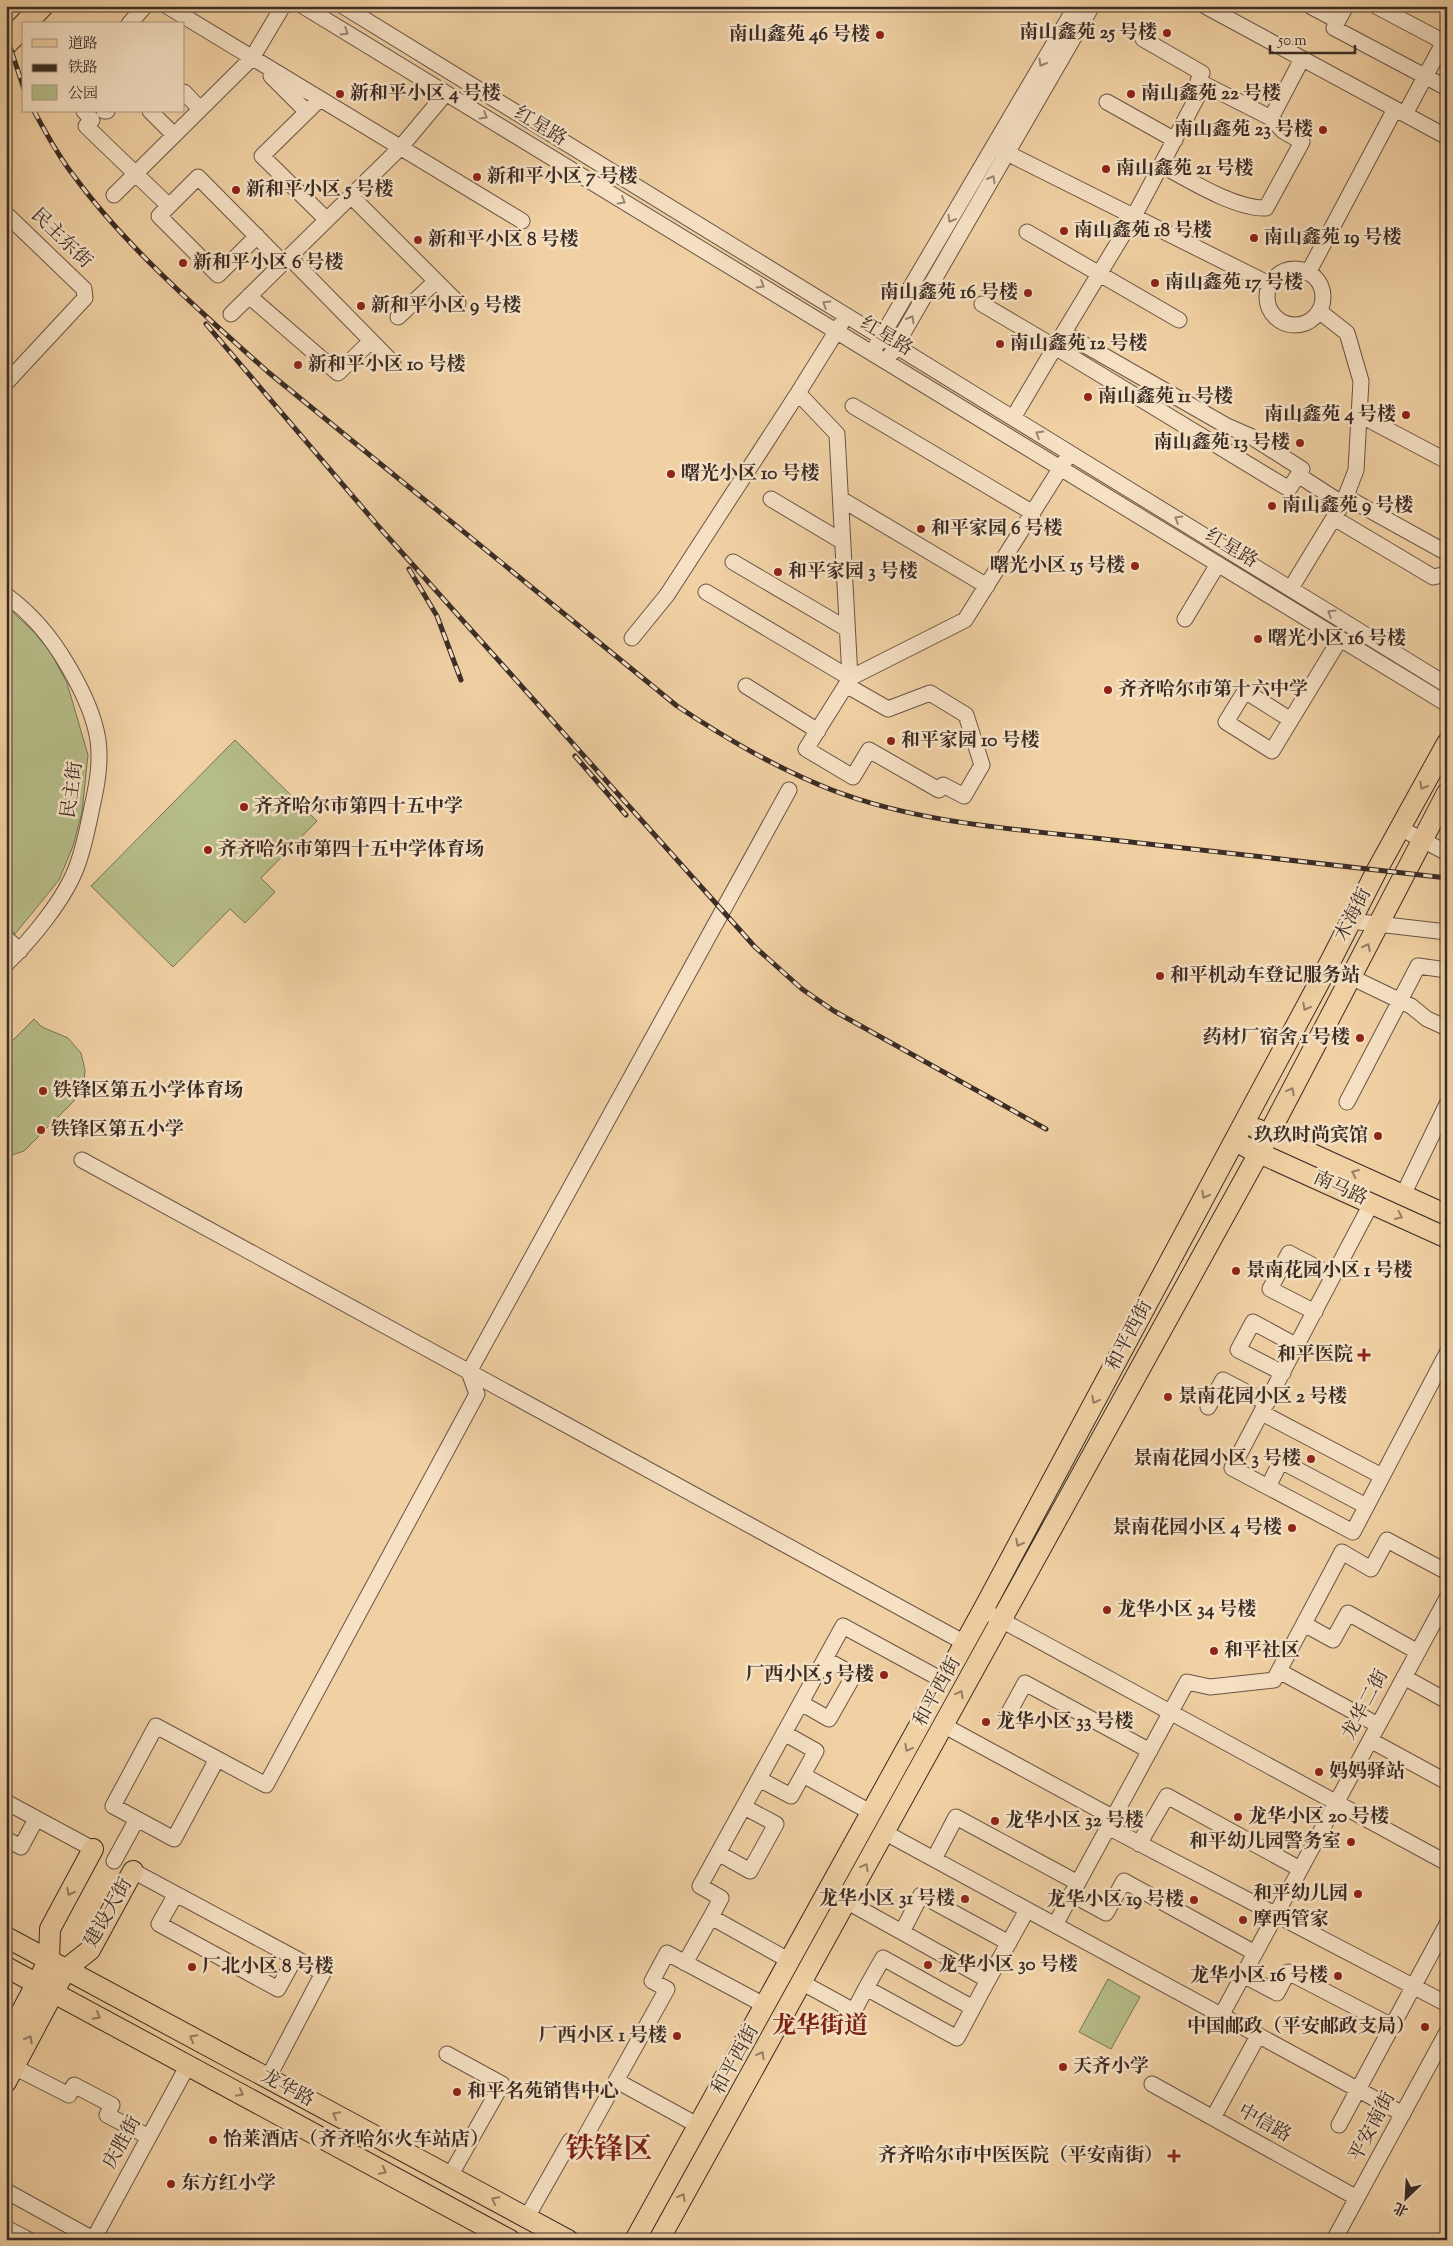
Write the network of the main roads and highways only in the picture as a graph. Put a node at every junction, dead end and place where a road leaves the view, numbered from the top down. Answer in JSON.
{"nodes":[{"id":1,"x":42,"y":6,"type":"edge"},
{"id":2,"x":28,"y":22,"type":"edge"},
{"id":3,"x":22,"y":28,"type":"edge"},
{"id":4,"x":6,"y":44,"type":"edge"},
{"id":5,"x":1447,"y":743,"type":"edge"},
{"id":6,"x":1447,"y":793,"type":"edge"},
{"id":7,"x":1243,"y":1123,"type":"junction"},
{"id":8,"x":1269,"y":1134,"type":"junction"},
{"id":9,"x":1233,"y":1141,"type":"junction"},
{"id":10,"x":1259,"y":1153,"type":"junction"},
{"id":11,"x":1447,"y":1214,"type":"edge"},
{"id":12,"x":1447,"y":1238,"type":"edge"},
{"id":13,"x":93,"y":1849,"type":"road end"},
{"id":14,"x":133,"y":1871,"type":"road end"},
{"id":15,"x":6,"y":1937,"type":"edge"},
{"id":16,"x":58,"y":1965,"type":"junction"},
{"id":17,"x":6,"y":1967,"type":"edge"},
{"id":18,"x":45,"y":1988,"type":"junction"},
{"id":19,"x":6,"y":2041,"type":"edge"},
{"id":20,"x":10,"y":2074,"type":"edge"},
{"id":21,"x":510,"y":2240,"type":"edge"},
{"id":22,"x":568,"y":2240,"type":"edge"},
{"id":23,"x":635,"y":2240,"type":"edge"},
{"id":24,"x":658,"y":2240,"type":"edge"}],
"edges":[{"from":1,"to":2,"type":"highway"},
{"from":3,"to":4,"type":"highway"},
{"from":5,"to":7,"type":"main road","name":"木海街","one_way":true},
{"from":8,"to":6,"type":"main road","name":"木海街","one_way":true},
{"from":7,"to":8,"type":"main road","name":"南马路"},
{"from":7,"to":9,"type":"main road","name":"木海街"},
{"from":8,"to":10,"type":"main road","name":"木海街"},
{"from":11,"to":8,"type":"main road","name":"南马路","one_way":true},
{"from":9,"to":10,"type":"main road","name":"南马路"},
{"from":9,"to":23,"type":"main road","name":"和平西街","one_way":true},
{"from":10,"to":12,"type":"main road","name":"南马路","one_way":true},
{"from":24,"to":10,"type":"main road","name":"和平西街","one_way":true},
{"from":13,"to":16,"type":"main road","name":"建设大街","one_way":true},
{"from":14,"to":16,"type":"main road","name":"建设大街"},
{"from":15,"to":16,"type":"main road","name":"龙华路"},
{"from":16,"to":18,"type":"main road","name":"建设大街"},
{"from":22,"to":16,"type":"main road","name":"龙华路","one_way":true},
{"from":17,"to":18,"type":"main road","name":"龙华路"},
{"from":18,"to":19,"type":"main road","name":"建设大街"},
{"from":20,"to":18,"type":"main road","name":"建设大街","one_way":true},
{"from":18,"to":21,"type":"main road","name":"龙华路","one_way":true}]}
